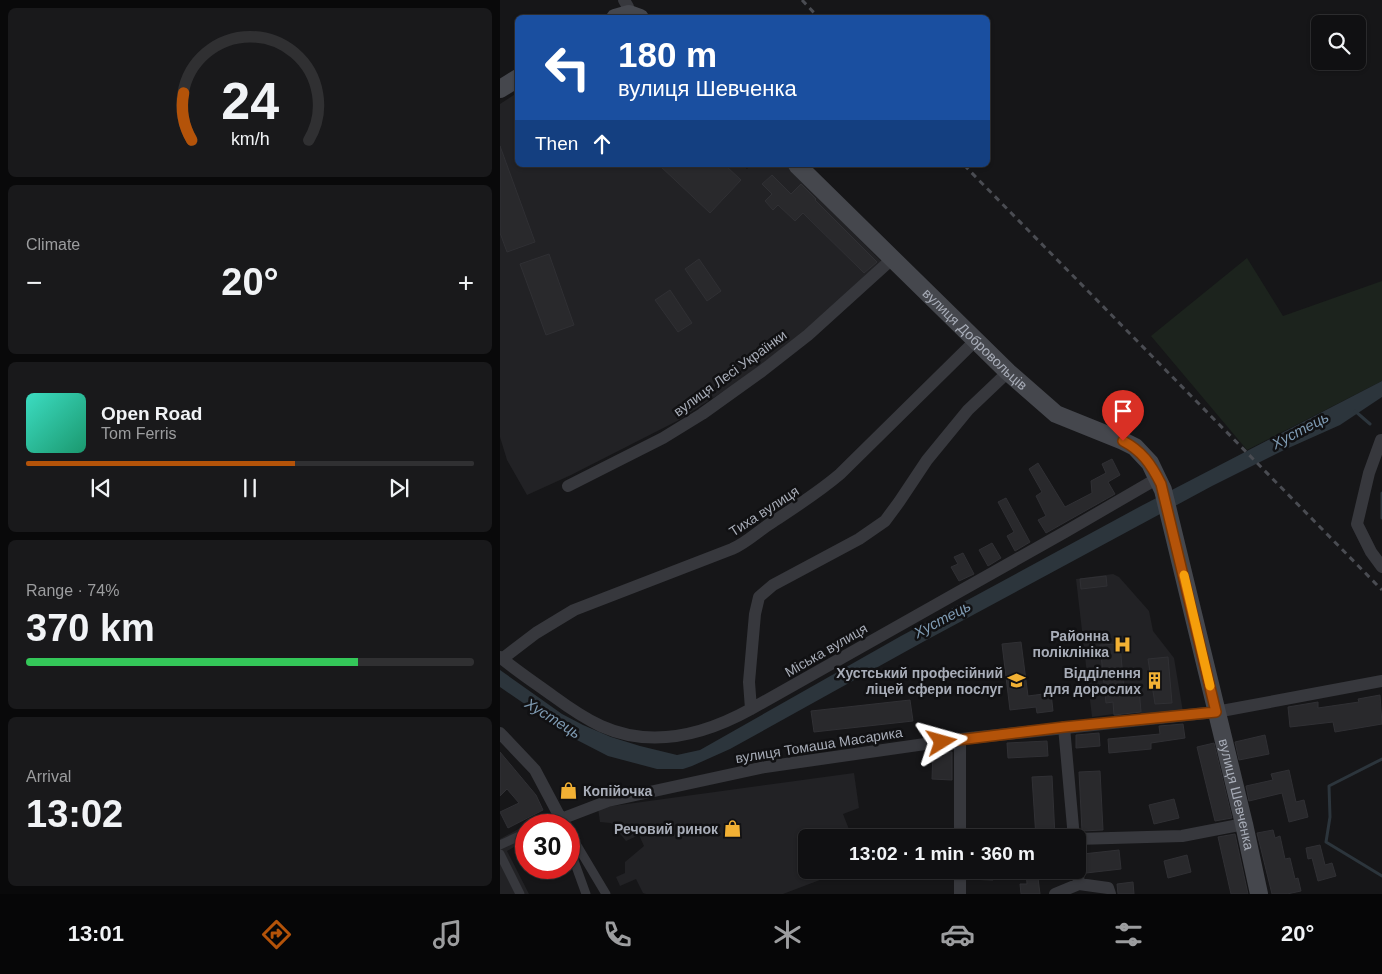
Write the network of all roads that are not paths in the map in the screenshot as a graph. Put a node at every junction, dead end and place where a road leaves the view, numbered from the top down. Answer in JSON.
{"nodes":[{"id":1,"x":515,"y":80,"type":"edge"},
{"id":2,"x":500,"y":89,"type":"edge"},
{"id":3,"x":799,"y":167,"type":"edge"},
{"id":4,"x":893,"y":258,"type":"junction"},
{"id":5,"x":975,"y":341,"type":"junction"},
{"id":6,"x":1008,"y":372,"type":"junction"},
{"id":7,"x":1381,"y":440,"type":"edge"},
{"id":8,"x":1160,"y":484,"type":"junction"},
{"id":9,"x":568,"y":486,"type":"dead end"},
{"id":10,"x":1382,"y":567,"type":"edge"},
{"id":11,"x":501,"y":658,"type":"edge"},
{"id":12,"x":1382,"y":681,"type":"edge"},
{"id":13,"x":751,"y":709,"type":"junction"},
{"id":14,"x":1216,"y":712,"type":"junction"},
{"id":15,"x":1064,"y":727,"type":"junction"},
{"id":16,"x":500,"y":733,"type":"edge"},
{"id":17,"x":960,"y":739,"type":"junction"},
{"id":18,"x":558,"y":814,"type":"edge"},
{"id":19,"x":580,"y":815,"type":"edge"},
{"id":20,"x":1244,"y":824,"type":"junction"},
{"id":21,"x":960,"y":829,"type":"edge"},
{"id":22,"x":1074,"y":829,"type":"edge"},
{"id":23,"x":1086,"y":838,"type":"edge"},
{"id":24,"x":515,"y":839,"type":"edge"},
{"id":25,"x":500,"y":845,"type":"edge"},
{"id":26,"x":580,"y":850,"type":"edge"},
{"id":27,"x":500,"y":854,"type":"edge"},
{"id":28,"x":580,"y":877,"type":"edge"},
{"id":29,"x":960,"y":879,"type":"edge"},
{"id":30,"x":1078,"y":879,"type":"edge"},
{"id":31,"x":1079,"y":884,"type":"junction"},
{"id":32,"x":520,"y":894,"type":"edge"},
{"id":33,"x":586,"y":894,"type":"edge"},
{"id":34,"x":606,"y":894,"type":"edge"},
{"id":35,"x":960,"y":894,"type":"edge"},
{"id":36,"x":1055,"y":894,"type":"edge"},
{"id":37,"x":1110,"y":894,"type":"edge"},
{"id":38,"x":1259,"y":894,"type":"edge"}],
"edges":[{"from":1,"to":2,"type":"main road"},
{"from":3,"to":4,"type":"main road","name":"вулиця Добровольців"},
{"from":4,"to":5,"type":"main road","name":"вулиця Добровольців"},
{"from":4,"to":9,"type":"street","name":"вулиця Лесі Українки"},
{"from":5,"to":6,"type":"main road","name":"вулиця Добровольців"},
{"from":5,"to":11,"type":"street","name":"Тиха вулиця"},
{"from":6,"to":8,"type":"main road","name":"вулиця Добровольців"},
{"from":6,"to":13,"type":"street"},
{"from":7,"to":10,"type":"street"},
{"from":8,"to":13,"type":"street","name":"Міська вулиця"},
{"from":8,"to":14,"type":"main road","name":"вулиця Шевченка"},
{"from":11,"to":13,"type":"street","name":"Міська вулиця"},
{"from":12,"to":14,"type":"street","name":"вулиця Томаша Масарика"},
{"from":14,"to":15,"type":"street","name":"вулиця Томаша Масарика"},
{"from":14,"to":20,"type":"main road","name":"вулиця Шевченка"},
{"from":15,"to":17,"type":"street","name":"вулиця Томаша Масарика"},
{"from":15,"to":22,"type":"street"},
{"from":16,"to":18,"type":"street"},
{"from":17,"to":19,"type":"street","name":"вулиця Томаша Масарика"},
{"from":17,"to":21,"type":"street"},
{"from":20,"to":23,"type":"street"},
{"from":20,"to":38,"type":"main road","name":"вулиця Шевченка"},
{"from":24,"to":25,"type":"street"},
{"from":26,"to":34,"type":"street"},
{"from":27,"to":32,"type":"street"},
{"from":28,"to":33,"type":"street"},
{"from":29,"to":35,"type":"street"},
{"from":30,"to":31,"type":"street"},
{"from":31,"to":36,"type":"street"},
{"from":31,"to":37,"type":"street"}]}
